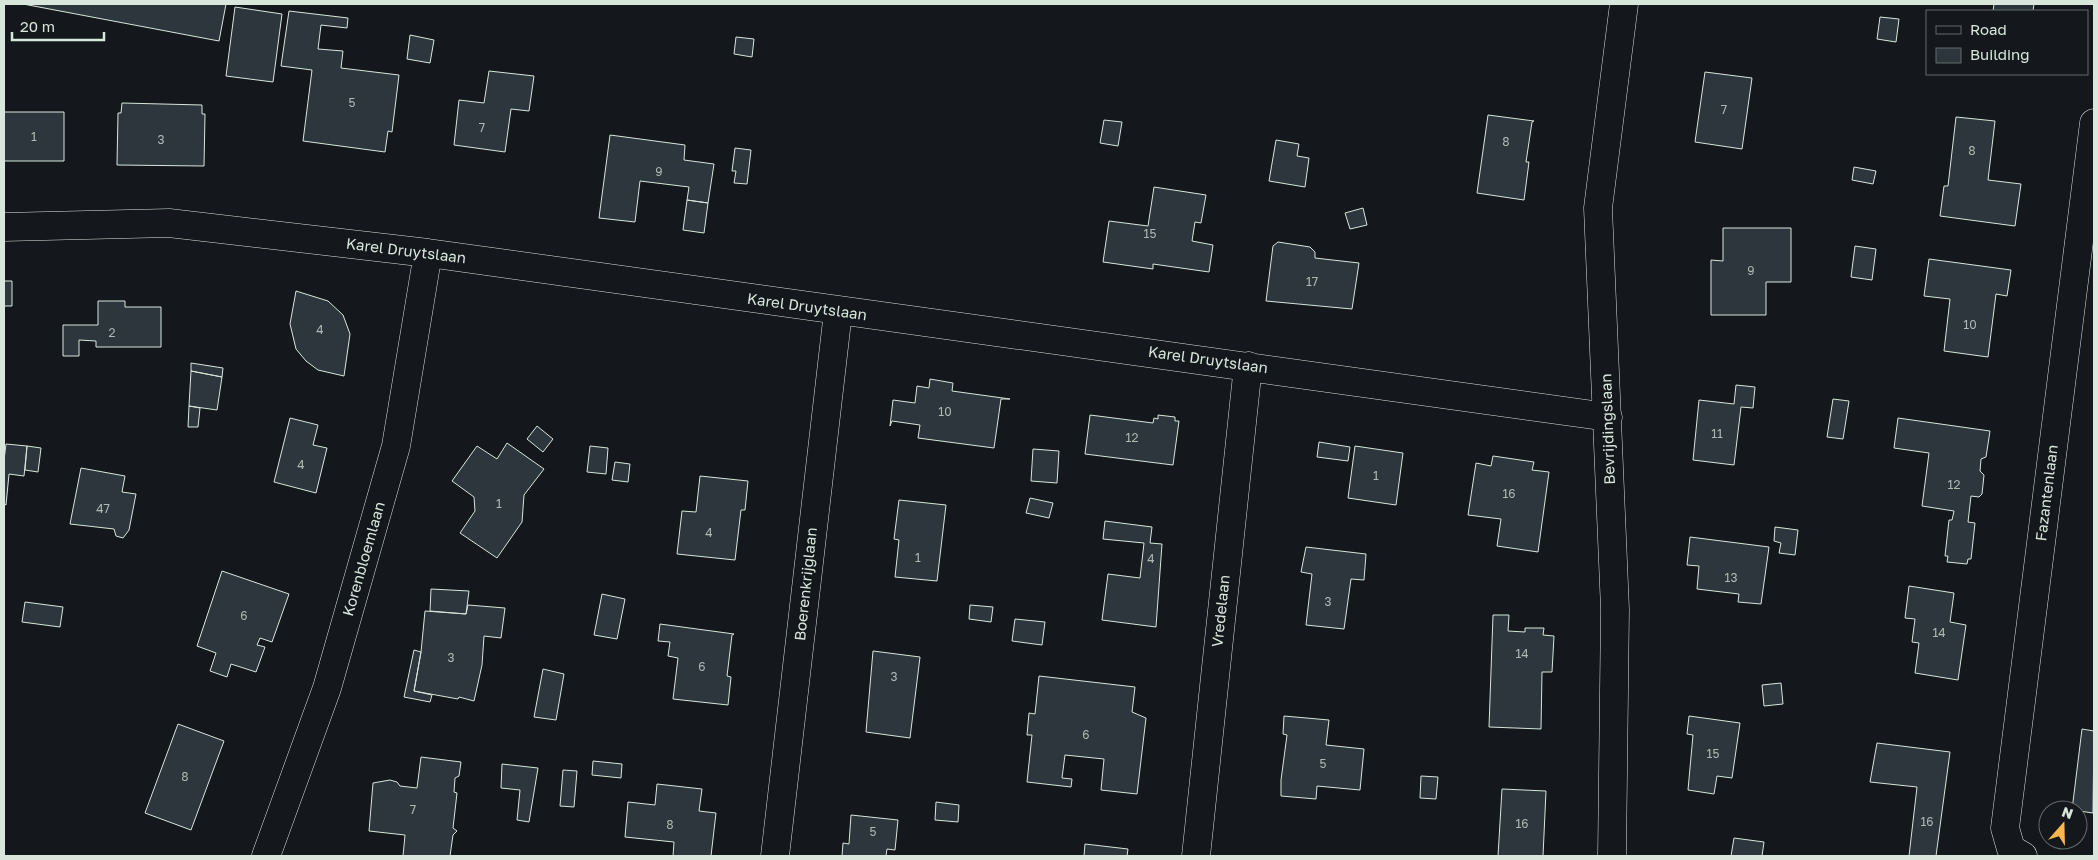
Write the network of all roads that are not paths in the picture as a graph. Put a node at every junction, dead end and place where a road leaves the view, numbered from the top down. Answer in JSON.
{"nodes":[{"id":1,"x":1624,"y":4,"type":"edge"},
{"id":2,"x":2094,"y":123,"type":"edge"},
{"id":3,"x":4,"y":227,"type":"edge"},
{"id":4,"x":428,"y":253,"type":"junction"},
{"id":5,"x":838,"y":312,"type":"junction"},
{"id":6,"x":1248,"y":366,"type":"junction"},
{"id":7,"x":1608,"y":417,"type":"junction"},
{"id":8,"x":266,"y":856,"type":"edge"},
{"id":9,"x":775,"y":856,"type":"edge"},
{"id":10,"x":1196,"y":856,"type":"edge"},
{"id":11,"x":1612,"y":856,"type":"edge"},
{"id":12,"x":2023,"y":856,"type":"edge"}],
"edges":[{"from":1,"to":7,"type":"street","name":"Bevrijdingslaan"},
{"from":2,"to":12,"type":"street","name":"Fazantenlaan"},
{"from":3,"to":4,"type":"street","name":"Karel Druytslaan"},
{"from":4,"to":5,"type":"street","name":"Karel Druytslaan"},
{"from":4,"to":8,"type":"street","name":"Korenbloemlaan"},
{"from":5,"to":6,"type":"street","name":"Karel Druytslaan"},
{"from":5,"to":9,"type":"street","name":"Boerenkrijglaan"},
{"from":6,"to":7,"type":"street","name":"Karel Druytslaan"},
{"from":6,"to":10,"type":"street","name":"Vredelaan"},
{"from":7,"to":11,"type":"street","name":"Bevrijdingslaan"}]}
